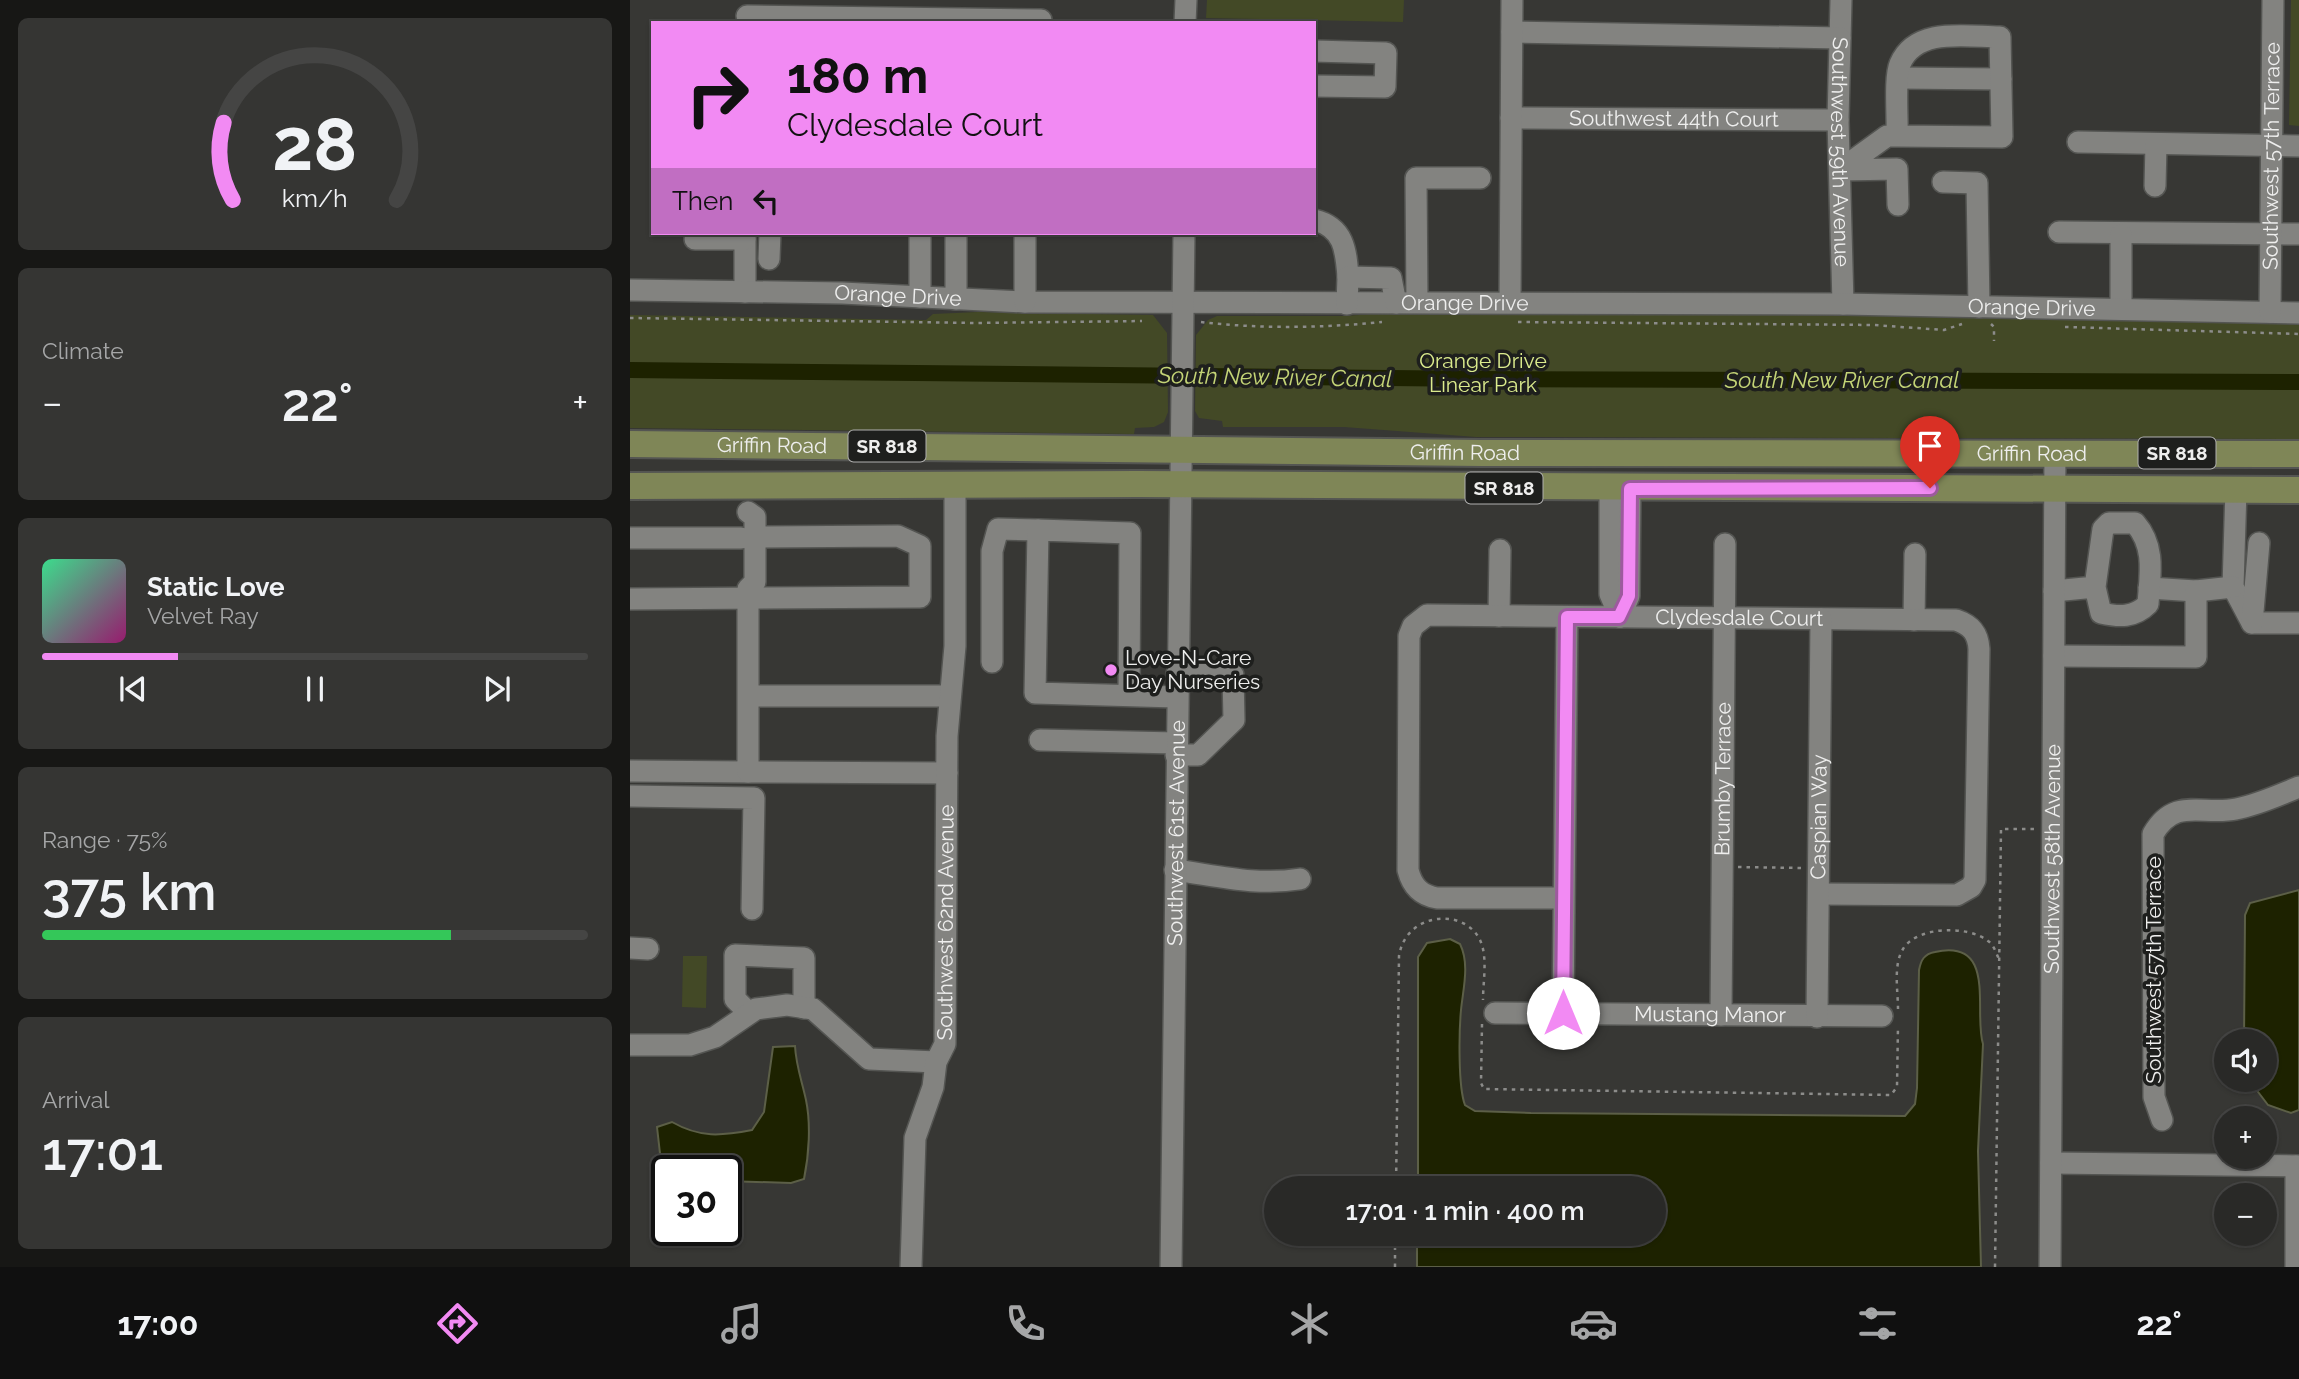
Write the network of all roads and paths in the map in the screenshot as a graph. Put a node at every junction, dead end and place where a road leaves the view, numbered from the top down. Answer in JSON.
{"nodes":[{"id":1,"x":1185,"y":0,"type":"edge"},
{"id":2,"x":1512,"y":0,"type":"edge"},
{"id":3,"x":1841,"y":0,"type":"edge"},
{"id":4,"x":2273,"y":0,"type":"edge"},
{"id":5,"x":747,"y":13,"type":"edge"},
{"id":6,"x":1041,"y":20,"type":"dead end"},
{"id":7,"x":1185,"y":21,"type":"edge"},
{"id":8,"x":1512,"y":32,"type":"junction"},
{"id":9,"x":1840,"y":38,"type":"junction"},
{"id":10,"x":1316,"y":51,"type":"edge"},
{"id":11,"x":1899,"y":78,"type":"junction"},
{"id":12,"x":2001,"y":79,"type":"junction"},
{"id":13,"x":1316,"y":86,"type":"edge"},
{"id":14,"x":1511,"y":118,"type":"junction"},
{"id":15,"x":1838,"y":120,"type":"junction"},
{"id":16,"x":1897,"y":136,"type":"junction"},
{"id":17,"x":2078,"y":142,"type":"dead end"},
{"id":18,"x":2156,"y":144,"type":"junction"},
{"id":19,"x":2273,"y":146,"type":"junction"},
{"id":20,"x":2299,"y":146,"type":"edge"},
{"id":21,"x":1840,"y":170,"type":"junction"},
{"id":22,"x":1480,"y":178,"type":"dead end"},
{"id":23,"x":1943,"y":182,"type":"dead end"},
{"id":24,"x":2155,"y":186,"type":"dead end"},
{"id":25,"x":1898,"y":205,"type":"dead end"},
{"id":26,"x":1316,"y":220,"type":"edge"},
{"id":27,"x":2059,"y":232,"type":"dead end"},
{"id":28,"x":2272,"y":234,"type":"junction"},
{"id":29,"x":2299,"y":234,"type":"edge"},
{"id":30,"x":769,"y":235,"type":"edge"},
{"id":31,"x":920,"y":235,"type":"edge"},
{"id":32,"x":956,"y":235,"type":"edge"},
{"id":33,"x":1025,"y":235,"type":"edge"},
{"id":34,"x":1184,"y":235,"type":"edge"},
{"id":35,"x":2121,"y":235,"type":"junction"},
{"id":36,"x":745,"y":236,"type":"edge"},
{"id":37,"x":695,"y":239,"type":"dead end"},
{"id":38,"x":769,"y":259,"type":"dead end"},
{"id":39,"x":1348,"y":277,"type":"junction"},
{"id":40,"x":630,"y":290,"type":"edge"},
{"id":41,"x":745,"y":292,"type":"junction"},
{"id":42,"x":920,"y":297,"type":"junction"},
{"id":43,"x":956,"y":299,"type":"junction"},
{"id":44,"x":1025,"y":302,"type":"junction"},
{"id":45,"x":1510,"y":302,"type":"junction"},
{"id":46,"x":1183,"y":303,"type":"junction"},
{"id":47,"x":1347,"y":304,"type":"junction"},
{"id":48,"x":1843,"y":304,"type":"junction"},
{"id":49,"x":1400,"y":309,"type":"junction"},
{"id":50,"x":2121,"y":309,"type":"junction"},
{"id":51,"x":2270,"y":312,"type":"junction"},
{"id":52,"x":2299,"y":313,"type":"edge"},
{"id":53,"x":1977,"y":316,"type":"junction"},
{"id":54,"x":630,"y":318,"type":"edge"},
{"id":55,"x":1152,"y":320,"type":"dead end"},
{"id":56,"x":1998,"y":320,"type":"dead end"},
{"id":57,"x":1201,"y":322,"type":"dead end"},
{"id":58,"x":1518,"y":322,"type":"dead end"},
{"id":59,"x":2060,"y":325,"type":"dead end"},
{"id":60,"x":2299,"y":334,"type":"edge"},
{"id":61,"x":1994,"y":341,"type":"dead end"},
{"id":62,"x":630,"y":444,"type":"edge"},
{"id":63,"x":805,"y":446,"type":"junction"},
{"id":64,"x":1180,"y":450,"type":"junction"},
{"id":65,"x":2054,"y":452,"type":"junction"},
{"id":66,"x":1804,"y":454,"type":"junction"},
{"id":67,"x":2299,"y":454,"type":"edge"},
{"id":68,"x":962,"y":484,"type":"junction"},
{"id":69,"x":1179,"y":485,"type":"junction"},
{"id":70,"x":630,"y":486,"type":"edge"},
{"id":71,"x":2054,"y":488,"type":"junction"},
{"id":72,"x":1620,"y":489,"type":"junction"},
{"id":73,"x":2236,"y":489,"type":"junction"},
{"id":74,"x":2299,"y":490,"type":"edge"},
{"id":75,"x":749,"y":499,"type":"junction"},
{"id":76,"x":1038,"y":530,"type":"junction"},
{"id":77,"x":748,"y":537,"type":"junction"},
{"id":78,"x":630,"y":538,"type":"edge"},
{"id":79,"x":2259,"y":543,"type":"dead end"},
{"id":80,"x":1725,"y":544,"type":"dead end"},
{"id":81,"x":1500,"y":550,"type":"dead end"},
{"id":82,"x":1915,"y":554,"type":"dead end"},
{"id":83,"x":2095,"y":587,"type":"junction"},
{"id":84,"x":2233,"y":587,"type":"junction"},
{"id":85,"x":2149,"y":588,"type":"junction"},
{"id":86,"x":2054,"y":591,"type":"junction"},
{"id":87,"x":2196,"y":591,"type":"junction"},
{"id":88,"x":748,"y":594,"type":"junction"},
{"id":89,"x":920,"y":597,"type":"junction"},
{"id":90,"x":956,"y":597,"type":"junction"},
{"id":91,"x":630,"y":599,"type":"edge"},
{"id":92,"x":1499,"y":616,"type":"junction"},
{"id":93,"x":1567,"y":617,"type":"junction"},
{"id":94,"x":1619,"y":617,"type":"junction"},
{"id":95,"x":1725,"y":618,"type":"junction"},
{"id":96,"x":1821,"y":619,"type":"junction"},
{"id":97,"x":1914,"y":620,"type":"junction"},
{"id":98,"x":2252,"y":622,"type":"junction"},
{"id":99,"x":2299,"y":623,"type":"edge"},
{"id":100,"x":954,"y":656,"type":"junction"},
{"id":101,"x":2053,"y":656,"type":"junction"},
{"id":102,"x":992,"y":662,"type":"dead end"},
{"id":103,"x":1177,"y":674,"type":"junction"},
{"id":104,"x":1129,"y":695,"type":"junction"},
{"id":105,"x":749,"y":696,"type":"junction"},
{"id":106,"x":950,"y":696,"type":"junction"},
{"id":107,"x":1176,"y":697,"type":"junction"},
{"id":108,"x":1040,"y":740,"type":"dead end"},
{"id":109,"x":1176,"y":749,"type":"junction"},
{"id":110,"x":630,"y":771,"type":"edge"},
{"id":111,"x":748,"y":772,"type":"junction"},
{"id":112,"x":947,"y":773,"type":"junction"},
{"id":113,"x":2299,"y":787,"type":"edge"},
{"id":114,"x":630,"y":796,"type":"edge"},
{"id":115,"x":2046,"y":829,"type":"dead end"},
{"id":116,"x":1738,"y":867,"type":"dead end"},
{"id":117,"x":1810,"y":868,"type":"dead end"},
{"id":118,"x":1175,"y":870,"type":"junction"},
{"id":119,"x":1300,"y":879,"type":"dead end"},
{"id":120,"x":1819,"y":894,"type":"junction"},
{"id":121,"x":1563,"y":898,"type":"junction"},
{"id":122,"x":752,"y":909,"type":"dead end"},
{"id":123,"x":1999,"y":960,"type":"junction"},
{"id":124,"x":804,"y":1008,"type":"junction"},
{"id":125,"x":749,"y":1013,"type":"junction"},
{"id":126,"x":1487,"y":1013,"type":"junction"},
{"id":127,"x":1563,"y":1013,"type":"junction"},
{"id":128,"x":1721,"y":1015,"type":"junction"},
{"id":129,"x":1882,"y":1016,"type":"dead end"},
{"id":130,"x":1817,"y":1017,"type":"junction"},
{"id":131,"x":630,"y":1045,"type":"edge"},
{"id":132,"x":936,"y":1062,"type":"junction"},
{"id":133,"x":2162,"y":1120,"type":"dead end"},
{"id":134,"x":2052,"y":1163,"type":"junction"},
{"id":135,"x":2298,"y":1166,"type":"edge"},
{"id":136,"x":1396,"y":1176,"type":"edge"},
{"id":137,"x":1395,"y":1246,"type":"edge"},
{"id":138,"x":911,"y":1267,"type":"edge"},
{"id":139,"x":1171,"y":1267,"type":"edge"},
{"id":140,"x":1395,"y":1267,"type":"edge"},
{"id":141,"x":1996,"y":1267,"type":"edge"},
{"id":142,"x":2050,"y":1267,"type":"edge"},
{"id":143,"x":2296,"y":1267,"type":"edge"}],
"edges":[{"from":1,"to":7,"type":"street"},
{"from":2,"to":8,"type":"street"},
{"from":3,"to":9,"type":"street","name":"Southwest 59th Avenue"},
{"from":4,"to":19,"type":"street","name":"Southwest 57th Terrace"},
{"from":5,"to":6,"type":"street"},
{"from":8,"to":9,"type":"street"},
{"from":8,"to":14,"type":"street"},
{"from":9,"to":15,"type":"street","name":"Southwest 59th Avenue"},
{"from":10,"to":13,"type":"street"},
{"from":11,"to":12,"type":"street"},
{"from":11,"to":12,"type":"street"},
{"from":11,"to":16,"type":"street"},
{"from":12,"to":16,"type":"street"},
{"from":14,"to":15,"type":"street","name":"Southwest 44th Court"},
{"from":14,"to":45,"type":"street"},
{"from":15,"to":21,"type":"street","name":"Southwest 59th Avenue"},
{"from":16,"to":21,"type":"street"},
{"from":17,"to":18,"type":"street"},
{"from":18,"to":19,"type":"street"},
{"from":18,"to":24,"type":"street"},
{"from":19,"to":20,"type":"street"},
{"from":19,"to":28,"type":"street","name":"Southwest 57th Terrace"},
{"from":21,"to":25,"type":"street"},
{"from":21,"to":48,"type":"street","name":"Southwest 59th Avenue"},
{"from":22,"to":49,"type":"street"},
{"from":23,"to":53,"type":"street"},
{"from":26,"to":39,"type":"street"},
{"from":27,"to":35,"type":"street"},
{"from":28,"to":29,"type":"street"},
{"from":28,"to":35,"type":"street"},
{"from":28,"to":51,"type":"street","name":"Southwest 57th Terrace"},
{"from":30,"to":38,"type":"street"},
{"from":31,"to":42,"type":"street"},
{"from":32,"to":43,"type":"street"},
{"from":33,"to":44,"type":"street"},
{"from":34,"to":46,"type":"street","name":"Southwest 61st Avenue"},
{"from":35,"to":50,"type":"street"},
{"from":36,"to":37,"type":"street"},
{"from":36,"to":41,"type":"street"},
{"from":39,"to":47,"type":"street"},
{"from":39,"to":49,"type":"street"},
{"from":40,"to":41,"type":"street","name":"Orange Drive"},
{"from":41,"to":42,"type":"street","name":"Orange Drive"},
{"from":42,"to":43,"type":"street","name":"Orange Drive"},
{"from":43,"to":44,"type":"street","name":"Orange Drive"},
{"from":44,"to":46,"type":"street","name":"Orange Drive"},
{"from":45,"to":48,"type":"street","name":"Orange Drive"},
{"from":45,"to":49,"type":"street","name":"Orange Drive"},
{"from":46,"to":47,"type":"street","name":"Orange Drive"},
{"from":46,"to":64,"type":"street","name":"Southwest 61st Avenue"},
{"from":47,"to":49,"type":"street","name":"Orange Drive"},
{"from":48,"to":53,"type":"street","name":"Orange Drive"},
{"from":49,"to":57,"type":"path"},
{"from":50,"to":51,"type":"street","name":"Orange Drive"},
{"from":50,"to":53,"type":"street","name":"Orange Drive"},
{"from":51,"to":52,"type":"street","name":"Orange Drive"},
{"from":53,"to":56,"type":"path"},
{"from":53,"to":58,"type":"path"},
{"from":53,"to":61,"type":"path"},
{"from":54,"to":55,"type":"path"},
{"from":59,"to":60,"type":"path"},
{"from":62,"to":63,"type":"main road","name":"Griffin Road","number":"SR 818"},
{"from":63,"to":64,"type":"main road","name":"Griffin Road","number":"SR 818"},
{"from":63,"to":75,"type":"main road"},
{"from":64,"to":66,"type":"main road","name":"Griffin Road","number":"SR 818"},
{"from":64,"to":69,"type":"street","name":"Southwest 61st Avenue"},
{"from":65,"to":66,"type":"main road","name":"Griffin Road","number":"SR 818"},
{"from":65,"to":67,"type":"main road","name":"Griffin Road","number":"SR 818"},
{"from":65,"to":71,"type":"street","name":"Southwest 58th Avenue"},
{"from":66,"to":72,"type":"main road"},
{"from":68,"to":69,"type":"main road","name":"Griffin Road","number":"SR 818"},
{"from":68,"to":75,"type":"main road","name":"Griffin Road","number":"SR 818"},
{"from":68,"to":90,"type":"street","name":"Southwest 62nd Avenue"},
{"from":68,"to":100,"type":"street","name":"Southwest 62nd Avenue"},
{"from":69,"to":72,"type":"main road","name":"Griffin Road","number":"SR 818"},
{"from":69,"to":103,"type":"street","name":"Southwest 61st Avenue"},
{"from":70,"to":75,"type":"main road","name":"Griffin Road","number":"SR 818"},
{"from":71,"to":72,"type":"main road","name":"Griffin Road","number":"SR 818"},
{"from":71,"to":73,"type":"main road","name":"Griffin Road","number":"SR 818"},
{"from":71,"to":86,"type":"street","name":"Southwest 58th Avenue"},
{"from":72,"to":94,"type":"street"},
{"from":73,"to":74,"type":"main road","name":"Griffin Road","number":"SR 818"},
{"from":73,"to":84,"type":"street"},
{"from":75,"to":77,"type":"street"},
{"from":76,"to":102,"type":"street"},
{"from":76,"to":104,"type":"street"},
{"from":76,"to":104,"type":"street"},
{"from":77,"to":78,"type":"street"},
{"from":77,"to":88,"type":"street"},
{"from":77,"to":89,"type":"street"},
{"from":79,"to":98,"type":"street"},
{"from":80,"to":95,"type":"street","name":"Brumby Terrace"},
{"from":81,"to":92,"type":"street"},
{"from":82,"to":97,"type":"street"},
{"from":83,"to":85,"type":"street"},
{"from":83,"to":85,"type":"street"},
{"from":83,"to":86,"type":"street"},
{"from":84,"to":87,"type":"street"},
{"from":84,"to":98,"type":"street"},
{"from":85,"to":87,"type":"street"},
{"from":86,"to":101,"type":"street","name":"Southwest 58th Avenue"},
{"from":87,"to":101,"type":"street"},
{"from":88,"to":89,"type":"street"},
{"from":88,"to":91,"type":"street"},
{"from":88,"to":105,"type":"street"},
{"from":89,"to":90,"type":"street"},
{"from":90,"to":100,"type":"street","name":"Southwest 62nd Avenue"},
{"from":92,"to":93,"type":"street","name":"Clydesdale Court"},
{"from":92,"to":121,"type":"street","name":"Clydesdale Court"},
{"from":93,"to":94,"type":"street","name":"Clydesdale Court"},
{"from":93,"to":121,"type":"street"},
{"from":94,"to":95,"type":"street","name":"Clydesdale Court"},
{"from":95,"to":96,"type":"street","name":"Clydesdale Court"},
{"from":95,"to":128,"type":"street","name":"Brumby Terrace"},
{"from":96,"to":97,"type":"street","name":"Clydesdale Court"},
{"from":96,"to":120,"type":"street","name":"Caspian Way"},
{"from":97,"to":120,"type":"street","name":"Clydesdale Court"},
{"from":98,"to":99,"type":"street"},
{"from":100,"to":106,"type":"street","name":"Southwest 62nd Avenue"},
{"from":101,"to":134,"type":"street","name":"Southwest 58th Avenue"},
{"from":103,"to":107,"type":"street","name":"Southwest 61st Avenue"},
{"from":103,"to":109,"type":"street"},
{"from":104,"to":107,"type":"street"},
{"from":105,"to":106,"type":"street"},
{"from":105,"to":111,"type":"street"},
{"from":106,"to":112,"type":"street","name":"Southwest 62nd Avenue"},
{"from":107,"to":109,"type":"street","name":"Southwest 61st Avenue"},
{"from":108,"to":109,"type":"street"},
{"from":109,"to":118,"type":"street","name":"Southwest 61st Avenue"},
{"from":110,"to":111,"type":"street"},
{"from":111,"to":112,"type":"street"},
{"from":112,"to":132,"type":"street","name":"Southwest 62nd Avenue"},
{"from":113,"to":133,"type":"street","name":"Southwest 57th Terrace"},
{"from":114,"to":122,"type":"street"},
{"from":115,"to":123,"type":"path"},
{"from":116,"to":117,"type":"path"},
{"from":118,"to":119,"type":"street"},
{"from":118,"to":139,"type":"street","name":"Southwest 61st Avenue"},
{"from":120,"to":130,"type":"street","name":"Caspian Way"},
{"from":121,"to":127,"type":"street"},
{"from":123,"to":126,"type":"path"},
{"from":123,"to":141,"type":"path"},
{"from":124,"to":125,"type":"street"},
{"from":124,"to":125,"type":"street"},
{"from":124,"to":132,"type":"street"},
{"from":125,"to":131,"type":"street"},
{"from":126,"to":127,"type":"street","name":"Mustang Manor"},
{"from":126,"to":136,"type":"path"},
{"from":127,"to":128,"type":"street","name":"Mustang Manor"},
{"from":128,"to":130,"type":"street","name":"Mustang Manor"},
{"from":129,"to":130,"type":"street","name":"Mustang Manor"},
{"from":132,"to":138,"type":"street","name":"Southwest 62nd Avenue"},
{"from":134,"to":135,"type":"street"},
{"from":134,"to":142,"type":"street","name":"Southwest 58th Avenue"},
{"from":135,"to":143,"type":"street"},
{"from":137,"to":140,"type":"path"}]}
